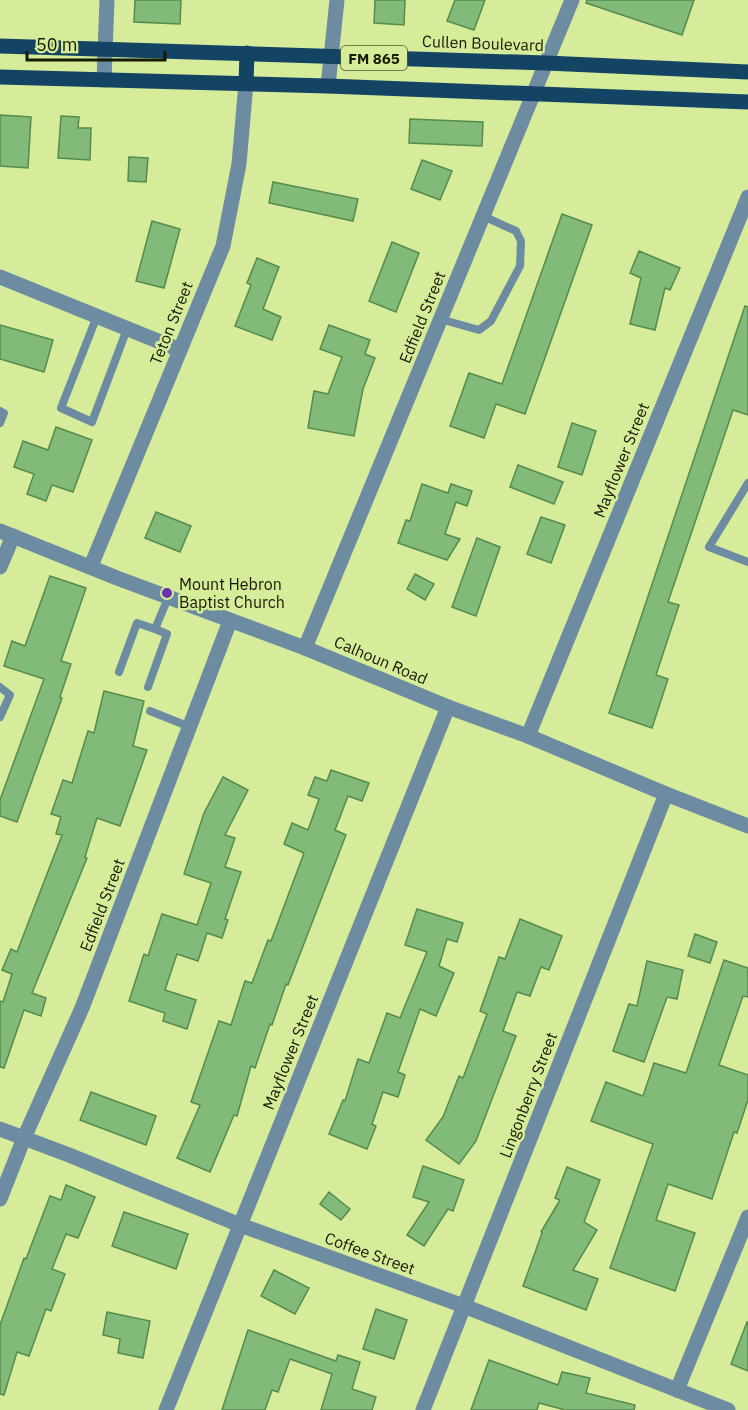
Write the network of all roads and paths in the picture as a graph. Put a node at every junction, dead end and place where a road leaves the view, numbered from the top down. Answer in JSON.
{"nodes":[{"id":1,"x":107,"y":0,"type":"edge"},
{"id":2,"x":336,"y":0,"type":"edge"},
{"id":3,"x":572,"y":0,"type":"edge"},
{"id":4,"x":0,"y":46,"type":"edge"},
{"id":5,"x":105,"y":50,"type":"junction"},
{"id":6,"x":248,"y":53,"type":"junction"},
{"id":7,"x":329,"y":56,"type":"junction"},
{"id":8,"x":546,"y":63,"type":"junction"},
{"id":9,"x":748,"y":72,"type":"edge"},
{"id":10,"x":0,"y":77,"type":"edge"},
{"id":11,"x":104,"y":80,"type":"junction"},
{"id":12,"x":246,"y":83,"type":"junction"},
{"id":13,"x":328,"y":86,"type":"junction"},
{"id":14,"x":534,"y":94,"type":"junction"},
{"id":15,"x":748,"y":102,"type":"edge"},
{"id":16,"x":748,"y":197,"type":"edge"},
{"id":17,"x":483,"y":216,"type":"junction"},
{"id":18,"x":0,"y":277,"type":"edge"},
{"id":19,"x":97,"y":316,"type":"junction"},
{"id":20,"x":440,"y":319,"type":"junction"},
{"id":21,"x":128,"y":329,"type":"junction"},
{"id":22,"x":180,"y":350,"type":"junction"},
{"id":23,"x":0,"y":411,"type":"edge"},
{"id":24,"x":0,"y":423,"type":"edge"},
{"id":25,"x":748,"y":483,"type":"edge"},
{"id":26,"x":7,"y":533,"type":"edge"},
{"id":27,"x":748,"y":562,"type":"edge"},
{"id":28,"x":0,"y":567,"type":"edge"},
{"id":29,"x":91,"y":567,"type":"junction"},
{"id":30,"x":168,"y":598,"type":"junction"},
{"id":31,"x":230,"y":621,"type":"junction"},
{"id":32,"x":155,"y":629,"type":"junction"},
{"id":33,"x":305,"y":648,"type":"junction"},
{"id":34,"x":119,"y":672,"type":"dead end"},
{"id":35,"x":0,"y":687,"type":"edge"},
{"id":36,"x":148,"y":687,"type":"dead end"},
{"id":37,"x":448,"y":707,"type":"junction"},
{"id":38,"x":150,"y":711,"type":"dead end"},
{"id":39,"x":0,"y":717,"type":"edge"},
{"id":40,"x":190,"y":727,"type":"junction"},
{"id":41,"x":528,"y":736,"type":"junction"},
{"id":42,"x":666,"y":794,"type":"junction"},
{"id":43,"x":748,"y":826,"type":"edge"},
{"id":44,"x":0,"y":1129,"type":"edge"},
{"id":45,"x":24,"y":1138,"type":"junction"},
{"id":46,"x":0,"y":1199,"type":"edge"},
{"id":47,"x":748,"y":1217,"type":"edge"},
{"id":48,"x":240,"y":1225,"type":"junction"},
{"id":49,"x":464,"y":1306,"type":"junction"},
{"id":50,"x":677,"y":1390,"type":"junction"},
{"id":51,"x":166,"y":1410,"type":"edge"},
{"id":52,"x":423,"y":1410,"type":"edge"},
{"id":53,"x":728,"y":1410,"type":"edge"}],
"edges":[{"from":1,"to":5,"type":"street"},
{"from":2,"to":7,"type":"street"},
{"from":3,"to":8,"type":"street","name":"Edfield Street"},
{"from":4,"to":5,"type":"main road","name":"Cullen Boulevard","number":"FM 865"},
{"from":5,"to":6,"type":"main road","name":"Cullen Boulevard","number":"FM 865"},
{"from":5,"to":11,"type":"street"},
{"from":6,"to":7,"type":"main road","name":"Cullen Boulevard","number":"FM 865"},
{"from":6,"to":12,"type":"main road"},
{"from":7,"to":8,"type":"main road","name":"Cullen Boulevard","number":"FM 865"},
{"from":7,"to":13,"type":"street"},
{"from":8,"to":9,"type":"main road","name":"Cullen Boulevard","number":"FM 865"},
{"from":8,"to":14,"type":"street","name":"Edfield Street"},
{"from":10,"to":11,"type":"main road","number":"FM 865"},
{"from":11,"to":12,"type":"main road","number":"FM 865"},
{"from":12,"to":13,"type":"main road","number":"FM 865"},
{"from":12,"to":22,"type":"street","name":"Teton Street"},
{"from":13,"to":14,"type":"main road","number":"FM 865"},
{"from":14,"to":15,"type":"main road","number":"FM 865"},
{"from":14,"to":17,"type":"street","name":"Edfield Street"},
{"from":16,"to":41,"type":"street","name":"Mayflower Street"},
{"from":17,"to":20,"type":"street","name":"Edfield Street"},
{"from":17,"to":20,"type":"lane"},
{"from":18,"to":19,"type":"street"},
{"from":19,"to":21,"type":"street"},
{"from":19,"to":21,"type":"lane"},
{"from":20,"to":33,"type":"street","name":"Edfield Street"},
{"from":21,"to":22,"type":"street"},
{"from":22,"to":29,"type":"street","name":"Teton Street"},
{"from":23,"to":24,"type":"lane"},
{"from":25,"to":27,"type":"lane"},
{"from":26,"to":28,"type":"street"},
{"from":26,"to":29,"type":"street","name":"Calhoun Road"},
{"from":29,"to":30,"type":"street","name":"Calhoun Road"},
{"from":30,"to":31,"type":"street","name":"Calhoun Road"},
{"from":30,"to":32,"type":"lane"},
{"from":31,"to":33,"type":"street","name":"Calhoun Road"},
{"from":31,"to":40,"type":"street","name":"Edfield Street"},
{"from":32,"to":34,"type":"lane"},
{"from":32,"to":36,"type":"lane"},
{"from":33,"to":37,"type":"street","name":"Calhoun Road"},
{"from":35,"to":39,"type":"lane"},
{"from":37,"to":41,"type":"street","name":"Calhoun Road"},
{"from":37,"to":48,"type":"street","name":"Mayflower Street"},
{"from":38,"to":40,"type":"lane"},
{"from":40,"to":45,"type":"street","name":"Edfield Street"},
{"from":41,"to":42,"type":"street","name":"Calhoun Road"},
{"from":42,"to":43,"type":"street","name":"Calhoun Road"},
{"from":42,"to":49,"type":"street","name":"Lingonberry Street"},
{"from":44,"to":45,"type":"street","name":"Coffee Street"},
{"from":45,"to":46,"type":"street","name":"Edfield Street"},
{"from":45,"to":48,"type":"street","name":"Coffee Street"},
{"from":47,"to":50,"type":"street"},
{"from":48,"to":49,"type":"street","name":"Coffee Street"},
{"from":48,"to":51,"type":"street","name":"Mayflower Street"},
{"from":49,"to":50,"type":"street","name":"Coffee Street"},
{"from":49,"to":52,"type":"street","name":"Lingonberry Street"},
{"from":50,"to":53,"type":"street","name":"Coffee Street"}]}
